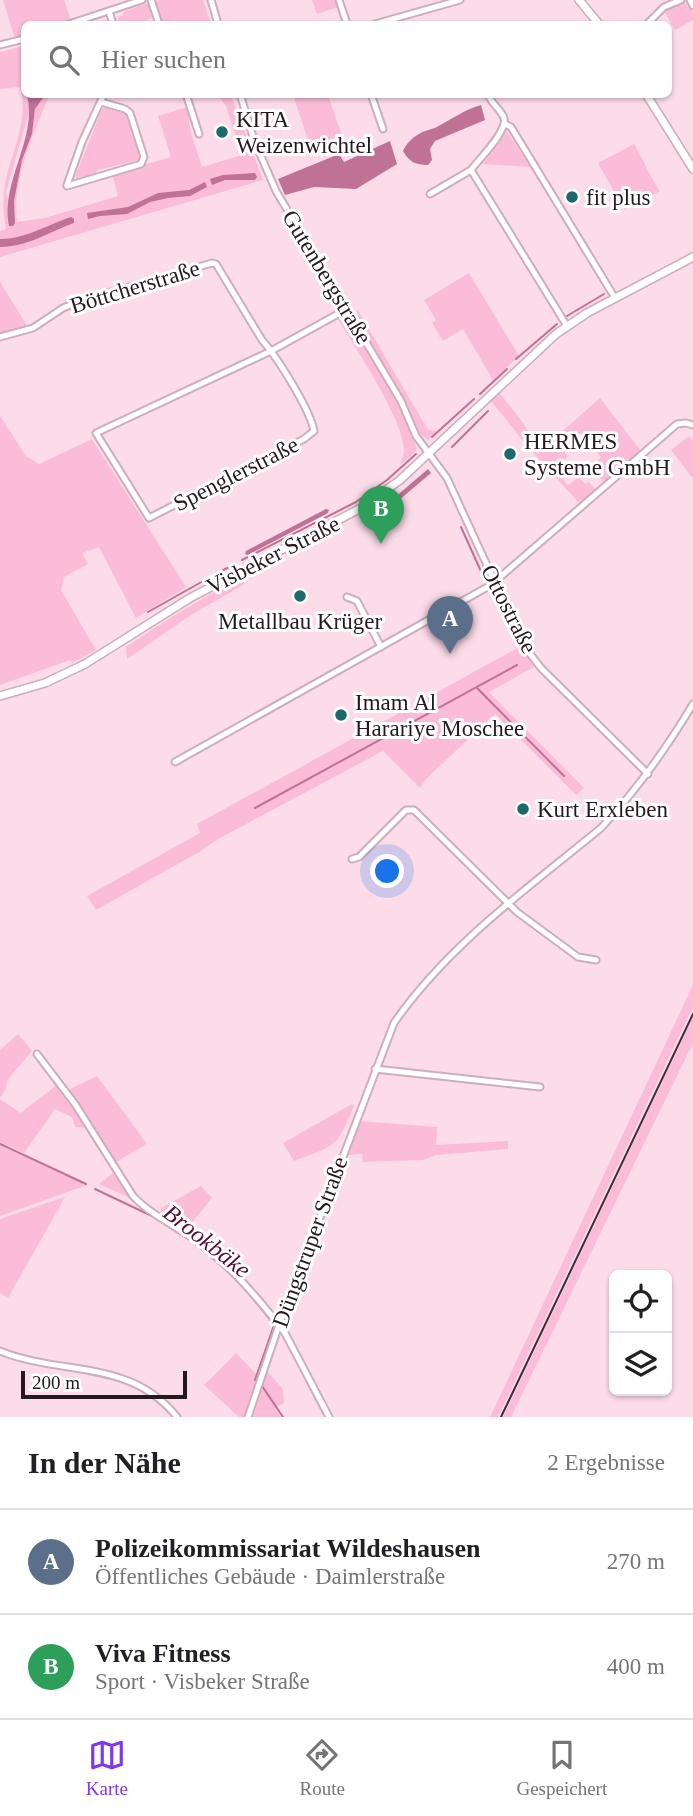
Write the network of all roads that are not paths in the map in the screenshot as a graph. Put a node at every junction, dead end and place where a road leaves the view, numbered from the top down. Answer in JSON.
{"nodes":[{"id":1,"x":142,"y":0,"type":"edge"},
{"id":2,"x":150,"y":0,"type":"edge"},
{"id":3,"x":211,"y":0,"type":"edge"},
{"id":4,"x":339,"y":0,"type":"edge"},
{"id":5,"x":460,"y":0,"type":"edge"},
{"id":6,"x":579,"y":0,"type":"edge"},
{"id":7,"x":681,"y":0,"type":"edge"},
{"id":8,"x":690,"y":0,"type":"edge"},
{"id":9,"x":693,"y":6,"type":"edge"},
{"id":10,"x":109,"y":11,"type":"junction"},
{"id":11,"x":78,"y":21,"type":"edge"},
{"id":12,"x":112,"y":21,"type":"edge"},
{"id":13,"x":158,"y":21,"type":"edge"},
{"id":14,"x":217,"y":21,"type":"edge"},
{"id":15,"x":346,"y":21,"type":"edge"},
{"id":16,"x":394,"y":21,"type":"edge"},
{"id":17,"x":594,"y":21,"type":"edge"},
{"id":18,"x":650,"y":21,"type":"edge"},
{"id":19,"x":21,"y":40,"type":"edge"},
{"id":20,"x":0,"y":45,"type":"edge"},
{"id":21,"x":102,"y":98,"type":"edge"},
{"id":22,"x":187,"y":98,"type":"edge"},
{"id":23,"x":241,"y":98,"type":"edge"},
{"id":24,"x":371,"y":98,"type":"edge"},
{"id":25,"x":489,"y":98,"type":"edge"},
{"id":26,"x":649,"y":98,"type":"edge"},
{"id":27,"x":101,"y":102,"type":"junction"},
{"id":28,"x":505,"y":124,"type":"junction"},
{"id":29,"x":383,"y":130,"type":"dead end"},
{"id":30,"x":198,"y":134,"type":"dead end"},
{"id":31,"x":693,"y":169,"type":"edge"},
{"id":32,"x":471,"y":170,"type":"junction"},
{"id":33,"x":430,"y":194,"type":"dead end"},
{"id":34,"x":693,"y":257,"type":"edge"},
{"id":35,"x":615,"y":298,"type":"junction"},
{"id":36,"x":338,"y":314,"type":"dead end"},
{"id":37,"x":567,"y":326,"type":"junction"},
{"id":38,"x":0,"y":337,"type":"edge"},
{"id":39,"x":271,"y":351,"type":"junction"},
{"id":40,"x":693,"y":425,"type":"edge"},
{"id":41,"x":429,"y":452,"type":"junction"},
{"id":42,"x":495,"y":583,"type":"junction"},
{"id":43,"x":347,"y":597,"type":"dead end"},
{"id":44,"x":381,"y":646,"type":"junction"},
{"id":45,"x":0,"y":696,"type":"edge"},
{"id":46,"x":693,"y":705,"type":"edge"},
{"id":47,"x":175,"y":762,"type":"dead end"},
{"id":48,"x":648,"y":774,"type":"junction"},
{"id":49,"x":352,"y":859,"type":"dead end"},
{"id":50,"x":508,"y":903,"type":"junction"},
{"id":51,"x":597,"y":960,"type":"dead end"},
{"id":52,"x":37,"y":1054,"type":"dead end"},
{"id":53,"x":375,"y":1069,"type":"junction"},
{"id":54,"x":540,"y":1087,"type":"dead end"},
{"id":55,"x":279,"y":1325,"type":"junction"},
{"id":56,"x":0,"y":1351,"type":"edge"},
{"id":57,"x":177,"y":1417,"type":"edge"},
{"id":58,"x":248,"y":1417,"type":"edge"},
{"id":59,"x":329,"y":1417,"type":"edge"}],
"edges":[{"from":1,"to":10,"type":"street"},
{"from":2,"to":13,"type":"street"},
{"from":3,"to":14,"type":"street"},
{"from":4,"to":15,"type":"street"},
{"from":5,"to":16,"type":"street"},
{"from":6,"to":17,"type":"main road"},
{"from":7,"to":18,"type":"street"},
{"from":8,"to":9,"type":"street"},
{"from":10,"to":11,"type":"street"},
{"from":10,"to":12,"type":"street"},
{"from":19,"to":20,"type":"street"},
{"from":21,"to":27,"type":"street"},
{"from":22,"to":30,"type":"street"},
{"from":23,"to":41,"type":"street","name":"Gutenbergstraße"},
{"from":24,"to":29,"type":"street"},
{"from":25,"to":28,"type":"street"},
{"from":26,"to":31,"type":"main road"},
{"from":27,"to":27,"type":"street"},
{"from":28,"to":32,"type":"street"},
{"from":28,"to":35,"type":"street"},
{"from":32,"to":33,"type":"street"},
{"from":32,"to":37,"type":"street"},
{"from":34,"to":35,"type":"main road","name":"Visbeker Straße"},
{"from":35,"to":37,"type":"main road","name":"Visbeker Straße"},
{"from":36,"to":39,"type":"street"},
{"from":37,"to":41,"type":"main road","name":"Visbeker Straße"},
{"from":38,"to":39,"type":"street","name":"Böttcherstraße"},
{"from":39,"to":39,"type":"street","name":"Spenglerstraße"},
{"from":40,"to":42,"type":"street"},
{"from":41,"to":42,"type":"street","name":"Ottostraße"},
{"from":41,"to":45,"type":"main road","name":"Visbeker Straße"},
{"from":42,"to":44,"type":"street"},
{"from":42,"to":48,"type":"street","name":"Ottostraße"},
{"from":43,"to":44,"type":"street"},
{"from":44,"to":47,"type":"street"},
{"from":46,"to":48,"type":"street","name":"Düngstruper Straße"},
{"from":48,"to":50,"type":"street","name":"Düngstruper Straße"},
{"from":49,"to":50,"type":"street"},
{"from":50,"to":51,"type":"street"},
{"from":50,"to":53,"type":"street","name":"Düngstruper Straße"},
{"from":52,"to":55,"type":"street"},
{"from":53,"to":54,"type":"street"},
{"from":53,"to":55,"type":"street","name":"Düngstruper Straße"},
{"from":55,"to":58,"type":"street","name":"Düngstruper Straße"},
{"from":55,"to":59,"type":"street"},
{"from":56,"to":57,"type":"street"}]}
